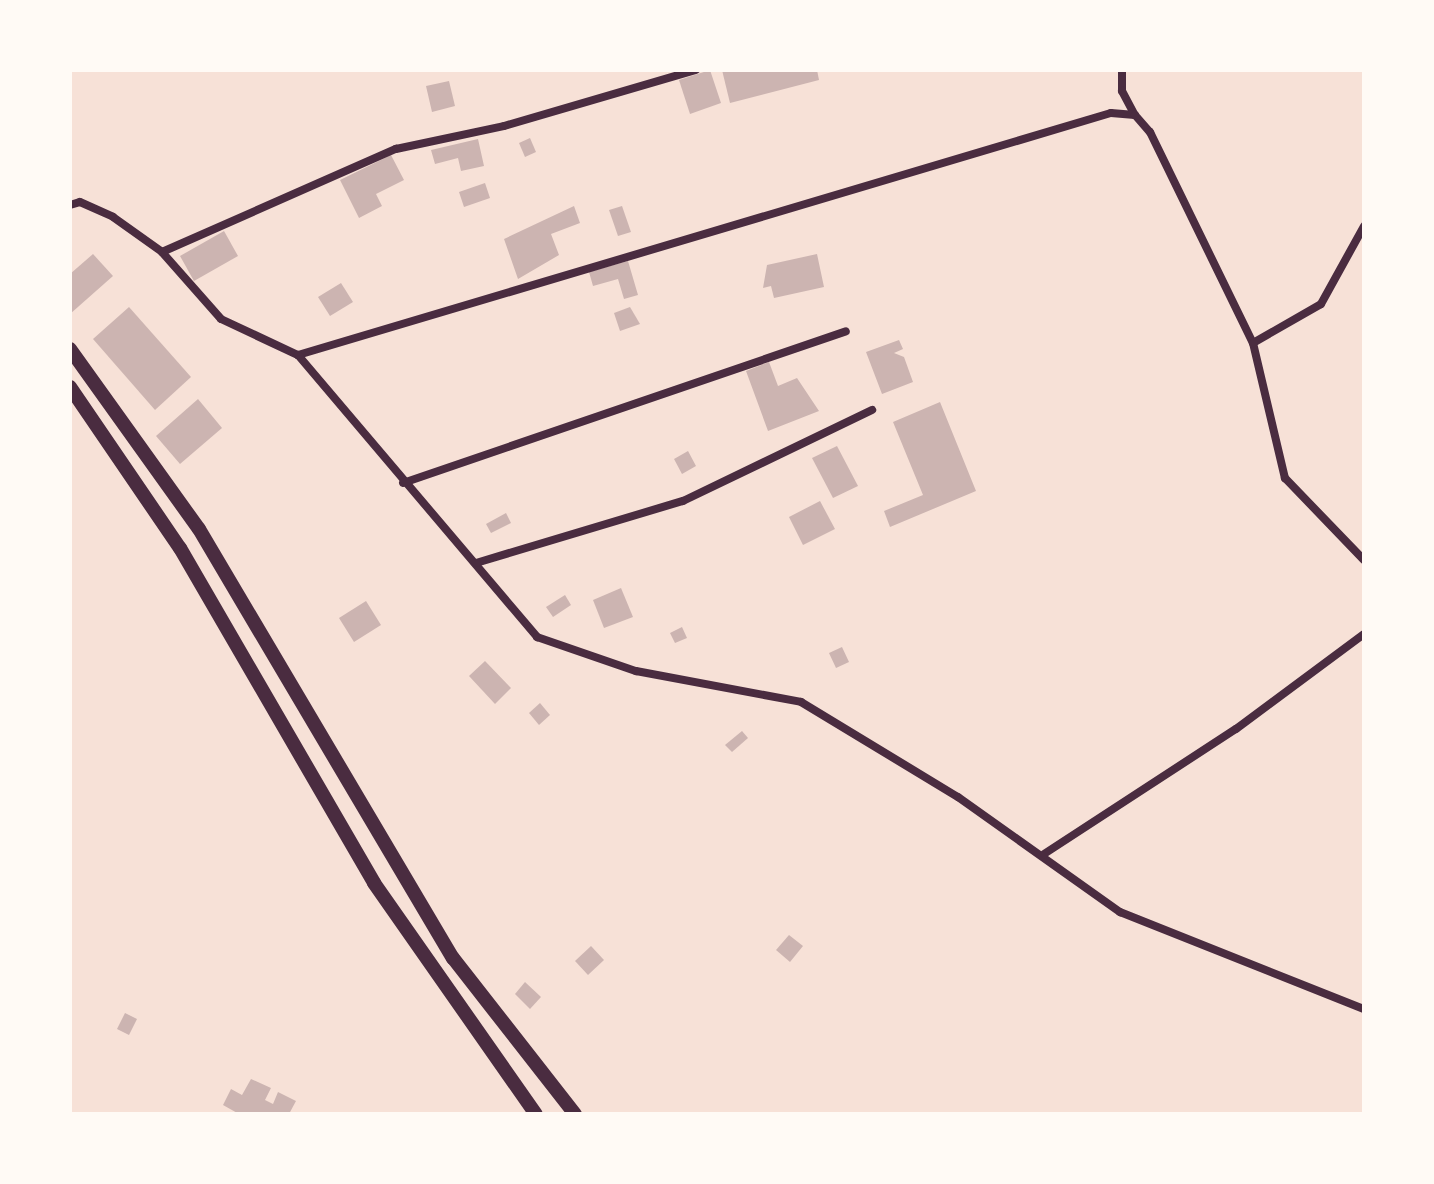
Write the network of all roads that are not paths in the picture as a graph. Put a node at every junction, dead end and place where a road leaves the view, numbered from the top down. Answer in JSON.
{"nodes":[{"id":1,"x":696,"y":70,"type":"edge"},
{"id":2,"x":1122,"y":70,"type":"edge"},
{"id":3,"x":1135,"y":115,"type":"junction"},
{"id":4,"x":70,"y":205,"type":"edge"},
{"id":5,"x":1364,"y":226,"type":"edge"},
{"id":6,"x":162,"y":252,"type":"junction"},
{"id":7,"x":846,"y":331,"type":"dead end"},
{"id":8,"x":1253,"y":343,"type":"junction"},
{"id":9,"x":70,"y":349,"type":"edge"},
{"id":10,"x":298,"y":355,"type":"junction"},
{"id":11,"x":70,"y":387,"type":"edge"},
{"id":12,"x":112,"y":401,"type":"junction"},
{"id":13,"x":872,"y":410,"type":"dead end"},
{"id":14,"x":93,"y":415,"type":"junction"},
{"id":15,"x":403,"y":483,"type":"junction"},
{"id":16,"x":1364,"y":560,"type":"edge"},
{"id":17,"x":476,"y":563,"type":"junction"},
{"id":18,"x":224,"y":573,"type":"junction"},
{"id":19,"x":202,"y":586,"type":"junction"},
{"id":20,"x":1364,"y":634,"type":"edge"},
{"id":21,"x":1044,"y":854,"type":"junction"},
{"id":22,"x":1364,"y":1009,"type":"edge"},
{"id":23,"x":536,"y":1114,"type":"edge"},
{"id":24,"x":575,"y":1114,"type":"edge"}],
"edges":[{"from":1,"to":6,"type":"street"},
{"from":2,"to":3,"type":"street"},
{"from":3,"to":8,"type":"street"},
{"from":3,"to":10,"type":"street"},
{"from":4,"to":6,"type":"street"},
{"from":5,"to":8,"type":"street"},
{"from":6,"to":10,"type":"street"},
{"from":7,"to":15,"type":"street"},
{"from":8,"to":16,"type":"street"},
{"from":9,"to":12,"type":"main road"},
{"from":10,"to":15,"type":"street"},
{"from":11,"to":14,"type":"main road"},
{"from":12,"to":14,"type":"main road"},
{"from":12,"to":18,"type":"main road"},
{"from":13,"to":17,"type":"street"},
{"from":14,"to":19,"type":"main road"},
{"from":15,"to":17,"type":"street"},
{"from":17,"to":21,"type":"street"},
{"from":18,"to":19,"type":"main road"},
{"from":18,"to":24,"type":"main road"},
{"from":19,"to":23,"type":"main road"},
{"from":20,"to":21,"type":"street"},
{"from":21,"to":22,"type":"street"}]}
